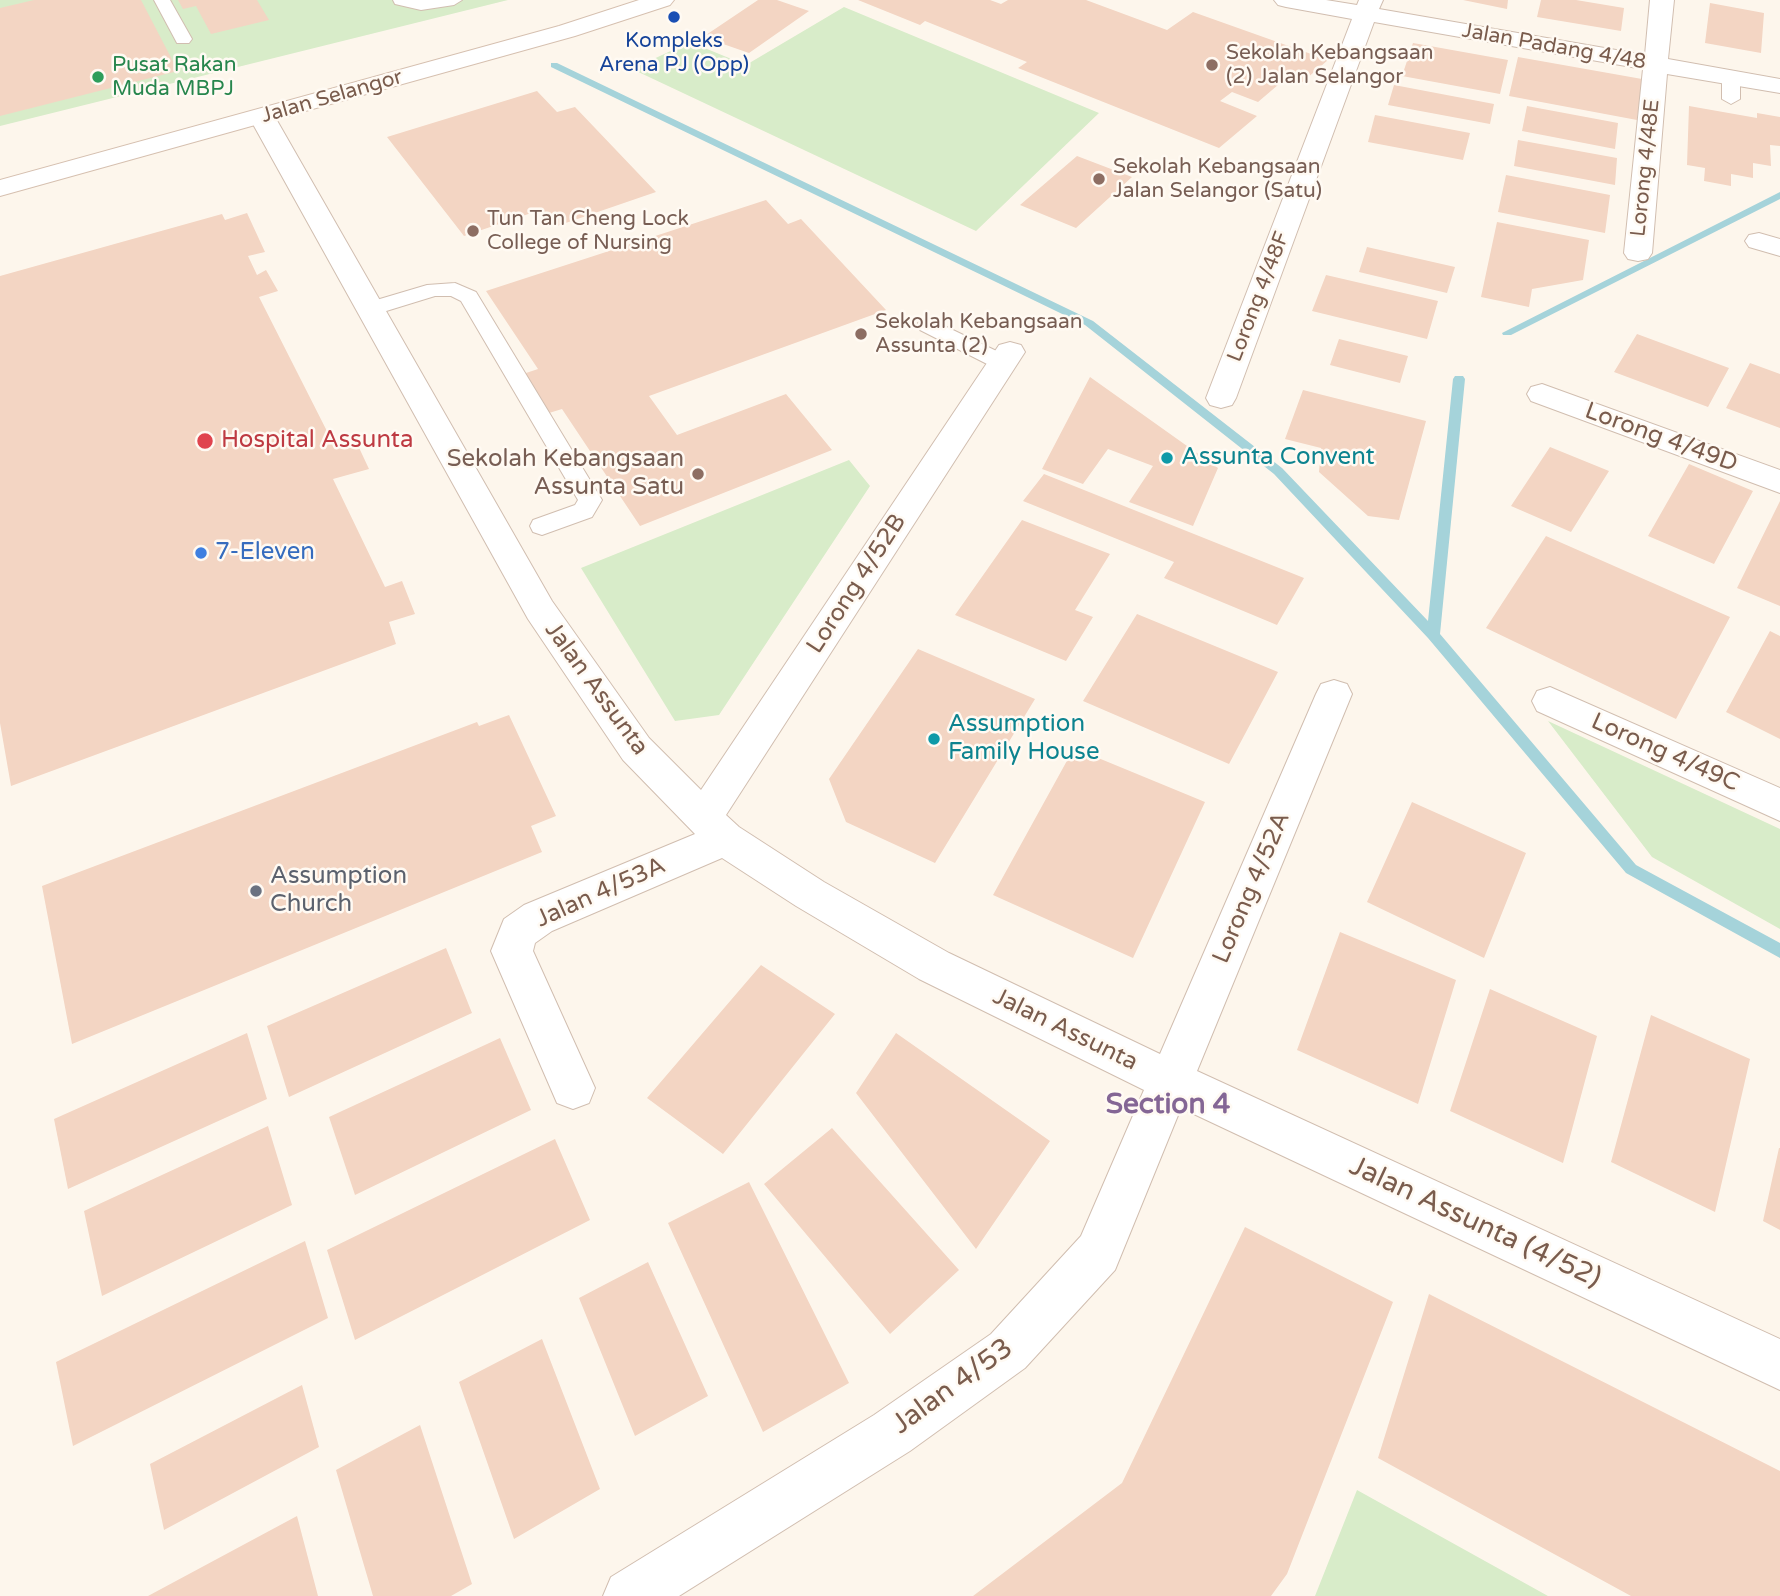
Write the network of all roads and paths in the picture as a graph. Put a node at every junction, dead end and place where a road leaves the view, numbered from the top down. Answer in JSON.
{"nodes":[{"id":1,"x":162,"y":0,"type":"edge"},
{"id":2,"x":401,"y":0,"type":"edge"},
{"id":3,"x":454,"y":0,"type":"edge"},
{"id":4,"x":662,"y":0,"type":"edge"},
{"id":5,"x":1286,"y":0,"type":"edge"},
{"id":6,"x":1662,"y":0,"type":"edge"},
{"id":7,"x":1368,"y":7,"type":"edge"},
{"id":8,"x":547,"y":13,"type":"dead end"},
{"id":9,"x":183,"y":40,"type":"dead end"},
{"id":10,"x":1656,"y":65,"type":"junction"},
{"id":11,"x":1780,"y":86,"type":"edge"},
{"id":12,"x":262,"y":117,"type":"junction"},
{"id":13,"x":90,"y":138,"type":"dead end"},
{"id":14,"x":0,"y":188,"type":"edge"},
{"id":15,"x":1638,"y":253,"type":"dead end"},
{"id":16,"x":370,"y":309,"type":"junction"},
{"id":17,"x":928,"y":325,"type":"dead end"},
{"id":18,"x":1007,"y":357,"type":"joint"},
{"id":19,"x":1542,"y":394,"type":"dead end"},
{"id":20,"x":1221,"y":398,"type":"dead end"},
{"id":21,"x":1780,"y":482,"type":"edge"},
{"id":22,"x":541,"y":526,"type":"dead end"},
{"id":23,"x":1334,"y":694,"type":"dead end"},
{"id":24,"x":1550,"y":701,"type":"dead end"},
{"id":25,"x":1780,"y":805,"type":"edge"},
{"id":26,"x":714,"y":828,"type":"junction"},
{"id":27,"x":1171,"y":1081,"type":"junction"},
{"id":28,"x":573,"y":1088,"type":"dead end"},
{"id":29,"x":1780,"y":1365,"type":"edge"},
{"id":30,"x":658,"y":1588,"type":"edge"}],
"edges":[{"from":1,"to":9,"type":"lane"},
{"from":2,"to":3,"type":"lane"},
{"from":4,"to":12,"type":"street","name":"Jalan Selangor"},
{"from":5,"to":7,"type":"street","name":"Jalan Padang 4/48"},
{"from":6,"to":10,"type":"street","name":"Lorong 4/48E"},
{"from":7,"to":10,"type":"street","name":"Jalan Padang 4/48"},
{"from":7,"to":20,"type":"street","name":"Lorong 4/48F"},
{"from":8,"to":13,"type":"street","name":"Jalan Selangor"},
{"from":10,"to":11,"type":"street","name":"Jalan Padang 4/48"},
{"from":10,"to":15,"type":"street","name":"Lorong 4/48E"},
{"from":12,"to":14,"type":"street","name":"Jalan Selangor"},
{"from":12,"to":16,"type":"street","name":"Jalan Assunta"},
{"from":16,"to":22,"type":"lane"},
{"from":16,"to":26,"type":"street","name":"Jalan Assunta"},
{"from":17,"to":18,"type":"lane"},
{"from":18,"to":26,"type":"street","name":"Lorong 4/52B"},
{"from":19,"to":21,"type":"street","name":"Lorong 4/49D"},
{"from":23,"to":27,"type":"street","name":"Lorong 4/52A"},
{"from":24,"to":25,"type":"street","name":"Lorong 4/49C"},
{"from":26,"to":27,"type":"street","name":"Jalan Assunta"},
{"from":26,"to":28,"type":"street","name":"Jalan 4/53A"},
{"from":27,"to":29,"type":"street","name":"Jalan Assunta (4/52)"},
{"from":27,"to":30,"type":"street","name":"Jalan 4/53"}]}
